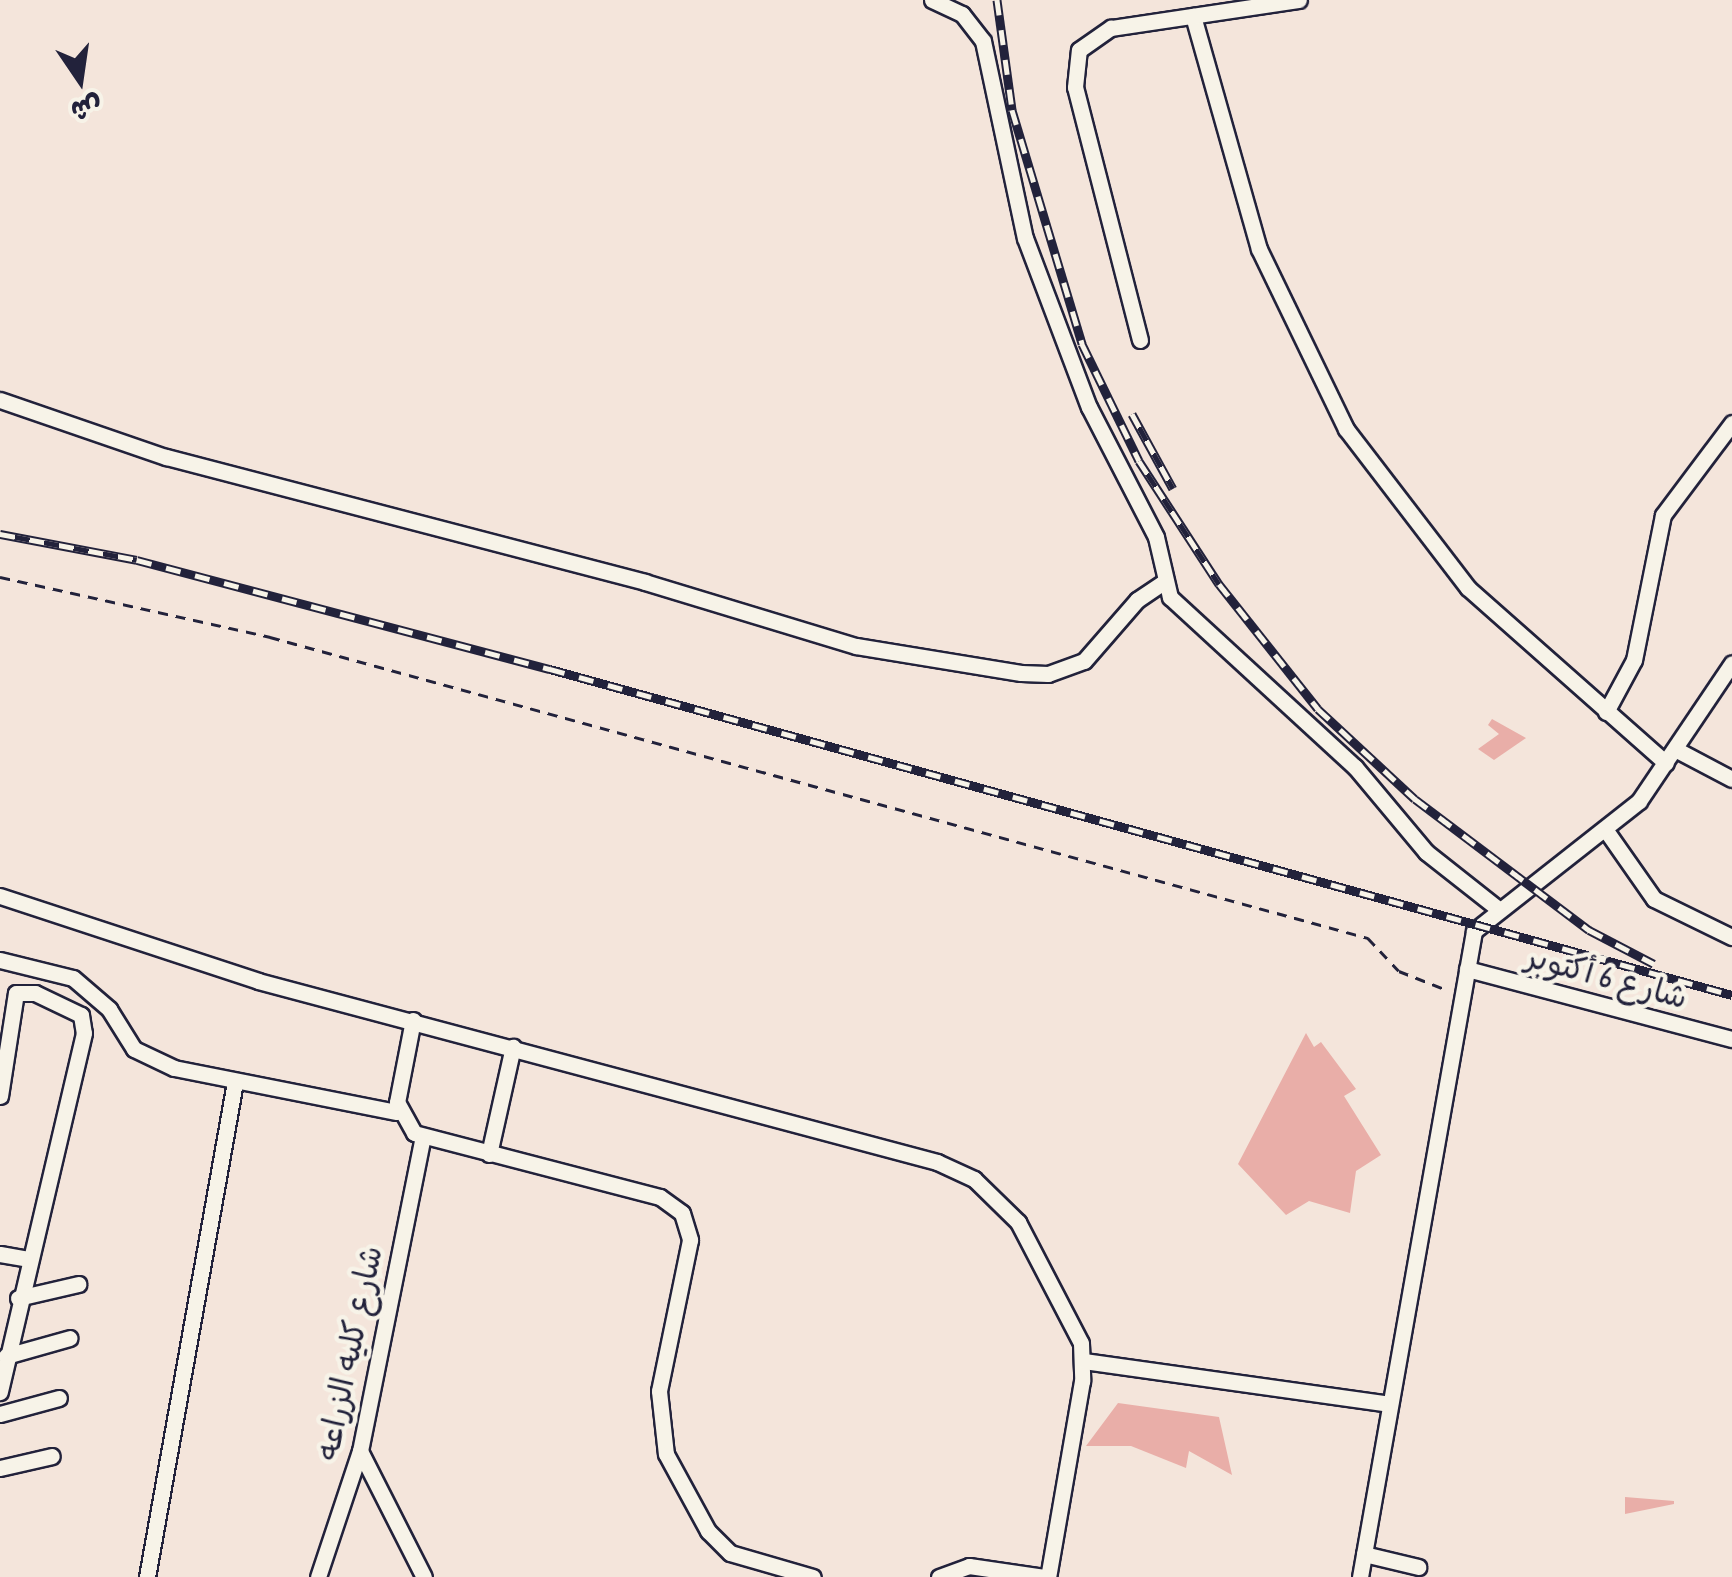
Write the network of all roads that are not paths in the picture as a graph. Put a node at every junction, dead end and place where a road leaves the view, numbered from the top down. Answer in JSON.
{"nodes":[{"id":1,"x":932,"y":0,"type":"edge"},
{"id":2,"x":1300,"y":0,"type":"edge"},
{"id":3,"x":1193,"y":16,"type":"junction"},
{"id":4,"x":1140,"y":340,"type":"dead end"},
{"id":5,"x":0,"y":400,"type":"edge"},
{"id":6,"x":1732,"y":423,"type":"edge"},
{"id":7,"x":1164,"y":582,"type":"junction"},
{"id":8,"x":1732,"y":663,"type":"edge"},
{"id":9,"x":1606,"y":712,"type":"junction"},
{"id":10,"x":1670,"y":756,"type":"junction"},
{"id":11,"x":1732,"y":779,"type":"edge"},
{"id":12,"x":1605,"y":829,"type":"junction"},
{"id":13,"x":0,"y":896,"type":"edge"},
{"id":14,"x":1496,"y":908,"type":"junction"},
{"id":15,"x":1732,"y":938,"type":"edge"},
{"id":16,"x":0,"y":960,"type":"edge"},
{"id":17,"x":1467,"y":968,"type":"junction"},
{"id":18,"x":4,"y":1020,"type":"edge"},
{"id":19,"x":414,"y":1020,"type":"junction"},
{"id":20,"x":1732,"y":1039,"type":"edge"},
{"id":21,"x":514,"y":1047,"type":"junction"},
{"id":22,"x":234,"y":1082,"type":"junction"},
{"id":23,"x":0,"y":1096,"type":"edge"},
{"id":24,"x":398,"y":1112,"type":"junction"},
{"id":25,"x":423,"y":1137,"type":"junction"},
{"id":26,"x":488,"y":1154,"type":"junction"},
{"id":27,"x":0,"y":1254,"type":"edge"},
{"id":28,"x":27,"y":1258,"type":"junction"},
{"id":29,"x":78,"y":1284,"type":"dead end"},
{"id":30,"x":18,"y":1298,"type":"junction"},
{"id":31,"x":70,"y":1338,"type":"dead end"},
{"id":32,"x":6,"y":1356,"type":"junction"},
{"id":33,"x":1084,"y":1361,"type":"junction"},
{"id":34,"x":0,"y":1392,"type":"edge"},
{"id":35,"x":59,"y":1398,"type":"dead end"},
{"id":36,"x":1390,"y":1404,"type":"junction"},
{"id":37,"x":0,"y":1414,"type":"edge"},
{"id":38,"x":360,"y":1450,"type":"junction"},
{"id":39,"x":52,"y":1456,"type":"dead end"},
{"id":40,"x":0,"y":1468,"type":"edge"},
{"id":41,"x":1364,"y":1554,"type":"junction"},
{"id":42,"x":1418,"y":1567,"type":"edge"},
{"id":43,"x":148,"y":1577,"type":"edge"},
{"id":44,"x":318,"y":1577,"type":"edge"},
{"id":45,"x":424,"y":1577,"type":"edge"},
{"id":46,"x":813,"y":1577,"type":"edge"},
{"id":47,"x":939,"y":1577,"type":"edge"},
{"id":48,"x":1046,"y":1577,"type":"edge"},
{"id":49,"x":1360,"y":1577,"type":"edge"}],
"edges":[{"from":1,"to":7,"type":"street"},
{"from":2,"to":3,"type":"street"},
{"from":3,"to":4,"type":"street"},
{"from":3,"to":9,"type":"street"},
{"from":5,"to":7,"type":"street"},
{"from":6,"to":9,"type":"street"},
{"from":7,"to":14,"type":"street"},
{"from":8,"to":10,"type":"street"},
{"from":9,"to":10,"type":"street"},
{"from":10,"to":11,"type":"street"},
{"from":10,"to":12,"type":"street"},
{"from":12,"to":14,"type":"street"},
{"from":12,"to":15,"type":"street"},
{"from":13,"to":19,"type":"street"},
{"from":14,"to":17,"type":"street"},
{"from":16,"to":22,"type":"street"},
{"from":17,"to":20,"type":"street","name":"شارع 6 أكتوبر"},
{"from":17,"to":36,"type":"street"},
{"from":18,"to":23,"type":"street"},
{"from":18,"to":28,"type":"street"},
{"from":19,"to":21,"type":"street"},
{"from":19,"to":24,"type":"street"},
{"from":21,"to":26,"type":"street"},
{"from":21,"to":33,"type":"street"},
{"from":22,"to":24,"type":"street"},
{"from":22,"to":43,"type":"street"},
{"from":24,"to":25,"type":"street"},
{"from":25,"to":26,"type":"street"},
{"from":25,"to":38,"type":"street","name":"شارع كليه الزراعه"},
{"from":26,"to":46,"type":"street"},
{"from":27,"to":28,"type":"street"},
{"from":28,"to":30,"type":"street"},
{"from":29,"to":30,"type":"street"},
{"from":30,"to":32,"type":"street"},
{"from":31,"to":32,"type":"street"},
{"from":32,"to":34,"type":"street"},
{"from":33,"to":36,"type":"street"},
{"from":33,"to":48,"type":"street"},
{"from":35,"to":37,"type":"street"},
{"from":36,"to":41,"type":"street"},
{"from":38,"to":44,"type":"street","name":"شارع كليه الزراعه"},
{"from":38,"to":45,"type":"street"},
{"from":39,"to":40,"type":"street"},
{"from":41,"to":42,"type":"street"},
{"from":41,"to":49,"type":"street"},
{"from":47,"to":48,"type":"street"}]}
